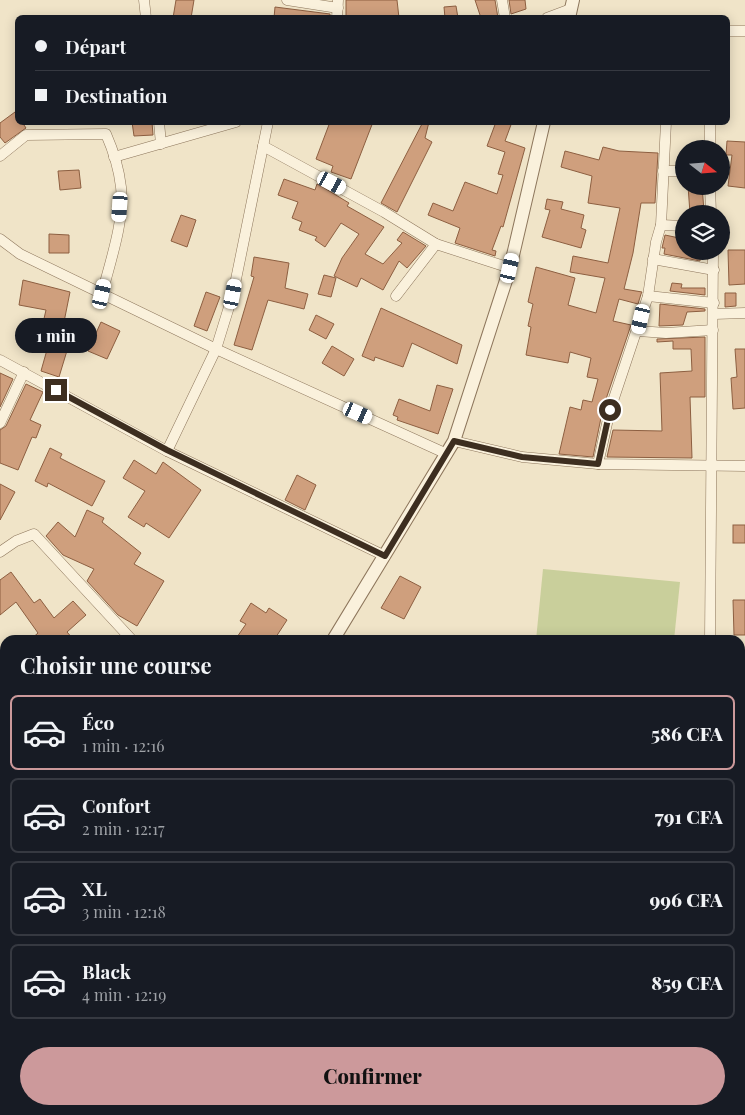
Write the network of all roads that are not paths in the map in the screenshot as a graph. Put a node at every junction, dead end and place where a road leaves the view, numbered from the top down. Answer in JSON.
{"nodes":[{"id":1,"x":144,"y":0,"type":"edge"},
{"id":2,"x":287,"y":0,"type":"edge"},
{"id":3,"x":502,"y":0,"type":"edge"},
{"id":4,"x":338,"y":8,"type":"edge"},
{"id":5,"x":571,"y":9,"type":"edge"},
{"id":6,"x":146,"y":15,"type":"edge"},
{"id":7,"x":504,"y":15,"type":"edge"},
{"id":8,"x":555,"y":15,"type":"edge"},
{"id":9,"x":730,"y":31,"type":"edge"},
{"id":10,"x":745,"y":31,"type":"edge"},
{"id":11,"x":159,"y":125,"type":"edge"},
{"id":12,"x":226,"y":125,"type":"edge"},
{"id":13,"x":267,"y":125,"type":"edge"},
{"id":14,"x":543,"y":125,"type":"edge"},
{"id":15,"x":666,"y":125,"type":"edge"},
{"id":16,"x":710,"y":125,"type":"edge"},
{"id":17,"x":710,"y":140,"type":"edge"},
{"id":18,"x":161,"y":144,"type":"junction"},
{"id":19,"x":263,"y":146,"type":"junction"},
{"id":20,"x":0,"y":156,"type":"edge"},
{"id":21,"x":114,"y":157,"type":"junction"},
{"id":22,"x":663,"y":171,"type":"junction"},
{"id":23,"x":675,"y":171,"type":"edge"},
{"id":24,"x":661,"y":225,"type":"junction"},
{"id":25,"x":675,"y":226,"type":"edge"},
{"id":26,"x":0,"y":240,"type":"edge"},
{"id":27,"x":436,"y":244,"type":"junction"},
{"id":28,"x":653,"y":259,"type":"junction"},
{"id":29,"x":713,"y":260,"type":"edge"},
{"id":30,"x":510,"y":268,"type":"junction"},
{"id":31,"x":714,"y":270,"type":"junction"},
{"id":32,"x":102,"y":294,"type":"junction"},
{"id":33,"x":396,"y":296,"type":"dead end"},
{"id":34,"x":648,"y":296,"type":"junction"},
{"id":35,"x":714,"y":308,"type":"junction"},
{"id":36,"x":745,"y":313,"type":"edge"},
{"id":37,"x":713,"y":330,"type":"junction"},
{"id":38,"x":638,"y":331,"type":"junction"},
{"id":39,"x":216,"y":349,"type":"junction"},
{"id":40,"x":0,"y":360,"type":"edge"},
{"id":41,"x":24,"y":372,"type":"junction"},
{"id":42,"x":0,"y":423,"type":"edge"},
{"id":43,"x":454,"y":441,"type":"junction"},
{"id":44,"x":167,"y":450,"type":"junction"},
{"id":45,"x":447,"y":454,"type":"junction"},
{"id":46,"x":598,"y":464,"type":"junction"},
{"id":47,"x":710,"y":466,"type":"junction"},
{"id":48,"x":745,"y":466,"type":"edge"},
{"id":49,"x":0,"y":552,"type":"edge"},
{"id":50,"x":385,"y":556,"type":"junction"},
{"id":51,"x":127,"y":635,"type":"edge"},
{"id":52,"x":336,"y":635,"type":"edge"},
{"id":53,"x":710,"y":635,"type":"edge"}],
"edges":[{"from":1,"to":6,"type":"street"},
{"from":2,"to":4,"type":"street"},
{"from":3,"to":7,"type":"street"},
{"from":5,"to":8,"type":"street"},
{"from":9,"to":10,"type":"street"},
{"from":11,"to":18,"type":"street"},
{"from":12,"to":18,"type":"street"},
{"from":13,"to":19,"type":"street"},
{"from":14,"to":30,"type":"street"},
{"from":15,"to":22,"type":"street"},
{"from":16,"to":17,"type":"street"},
{"from":18,"to":21,"type":"street"},
{"from":19,"to":27,"type":"street"},
{"from":19,"to":39,"type":"street"},
{"from":20,"to":21,"type":"street"},
{"from":21,"to":32,"type":"street"},
{"from":22,"to":23,"type":"street"},
{"from":22,"to":24,"type":"street"},
{"from":24,"to":25,"type":"street"},
{"from":24,"to":28,"type":"street"},
{"from":26,"to":32,"type":"street"},
{"from":27,"to":30,"type":"street"},
{"from":27,"to":33,"type":"street"},
{"from":28,"to":31,"type":"street"},
{"from":28,"to":34,"type":"street"},
{"from":29,"to":31,"type":"street"},
{"from":30,"to":43,"type":"street"},
{"from":31,"to":35,"type":"street"},
{"from":32,"to":39,"type":"street"},
{"from":34,"to":35,"type":"street"},
{"from":34,"to":38,"type":"street"},
{"from":35,"to":36,"type":"street"},
{"from":35,"to":37,"type":"street"},
{"from":37,"to":38,"type":"street"},
{"from":37,"to":47,"type":"street"},
{"from":38,"to":46,"type":"street"},
{"from":39,"to":44,"type":"street"},
{"from":39,"to":45,"type":"street"},
{"from":40,"to":41,"type":"street"},
{"from":41,"to":42,"type":"street"},
{"from":41,"to":44,"type":"street"},
{"from":43,"to":45,"type":"street"},
{"from":43,"to":46,"type":"street"},
{"from":44,"to":50,"type":"street"},
{"from":45,"to":50,"type":"street"},
{"from":46,"to":47,"type":"street"},
{"from":47,"to":48,"type":"street"},
{"from":47,"to":53,"type":"street"},
{"from":49,"to":51,"type":"street"},
{"from":50,"to":52,"type":"street"}]}
